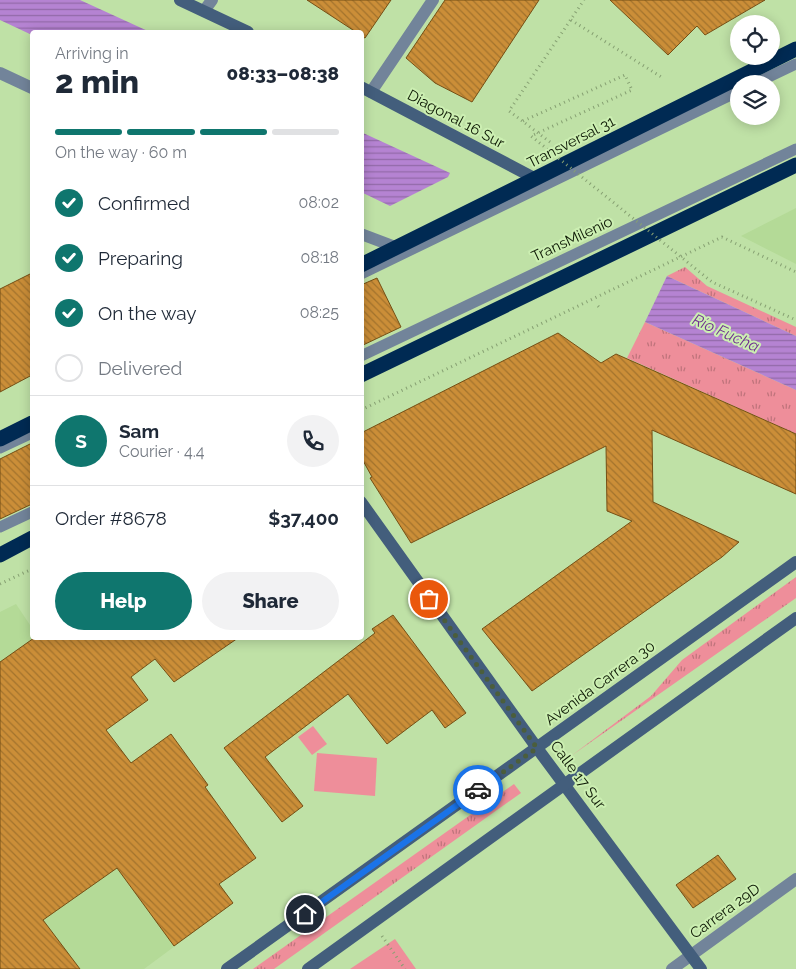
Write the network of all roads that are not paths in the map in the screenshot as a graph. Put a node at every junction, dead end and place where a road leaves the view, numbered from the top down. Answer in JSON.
{"nodes":[{"id":1,"x":180,"y":0,"type":"edge"},
{"id":2,"x":212,"y":0,"type":"edge"},
{"id":3,"x":433,"y":0,"type":"edge"},
{"id":4,"x":204,"y":11,"type":"junction"},
{"id":5,"x":244,"y":30,"type":"edge"},
{"id":6,"x":796,"y":49,"type":"edge"},
{"id":7,"x":796,"y":64,"type":"edge"},
{"id":8,"x":0,"y":73,"type":"edge"},
{"id":9,"x":773,"y":75,"type":"edge"},
{"id":10,"x":30,"y":87,"type":"edge"},
{"id":11,"x":366,"y":90,"type":"edge"},
{"id":12,"x":730,"y":95,"type":"edge"},
{"id":13,"x":796,"y":149,"type":"edge"},
{"id":14,"x":796,"y":165,"type":"edge"},
{"id":15,"x":536,"y":179,"type":"junction"},
{"id":16,"x":364,"y":235,"type":"edge"},
{"id":17,"x":398,"y":248,"type":"junction"},
{"id":18,"x":364,"y":264,"type":"edge"},
{"id":19,"x":364,"y":273,"type":"edge"},
{"id":20,"x":364,"y":355,"type":"edge"},
{"id":21,"x":364,"y":374,"type":"edge"},
{"id":22,"x":30,"y":424,"type":"edge"},
{"id":23,"x":30,"y":433,"type":"edge"},
{"id":24,"x":0,"y":439,"type":"edge"},
{"id":25,"x":0,"y":448,"type":"edge"},
{"id":26,"x":364,"y":506,"type":"edge"},
{"id":27,"x":30,"y":513,"type":"edge"},
{"id":28,"x":0,"y":527,"type":"edge"},
{"id":29,"x":30,"y":539,"type":"edge"},
{"id":30,"x":0,"y":554,"type":"edge"},
{"id":31,"x":796,"y":562,"type":"edge"},
{"id":32,"x":796,"y":618,"type":"edge"},
{"id":33,"x":537,"y":748,"type":"junction"},
{"id":34,"x":566,"y":785,"type":"junction"},
{"id":35,"x":796,"y":879,"type":"edge"},
{"id":36,"x":691,"y":955,"type":"junction"},
{"id":37,"x":228,"y":969,"type":"edge"},
{"id":38,"x":308,"y":969,"type":"edge"},
{"id":39,"x":672,"y":969,"type":"edge"},
{"id":40,"x":701,"y":969,"type":"edge"}],
"edges":[{"from":1,"to":4,"type":"main road"},
{"from":2,"to":4,"type":"street"},
{"from":3,"to":11,"type":"street"},
{"from":4,"to":5,"type":"main road"},
{"from":6,"to":15,"type":"highway","name":"Transversal 31"},
{"from":7,"to":9,"type":"lane"},
{"from":8,"to":10,"type":"street"},
{"from":11,"to":15,"type":"main road","name":"Diagonal 16 Sur"},
{"from":12,"to":19,"type":"lane"},
{"from":13,"to":20,"type":"lane","name":"TransMilenio"},
{"from":14,"to":21,"type":"highway"},
{"from":15,"to":17,"type":"highway","name":"Transversal 31"},
{"from":16,"to":17,"type":"street"},
{"from":17,"to":18,"type":"highway","name":"Transversal 31"},
{"from":22,"to":24,"type":"highway"},
{"from":23,"to":25,"type":"lane"},
{"from":26,"to":33,"type":"main road","name":"Calle 17 Sur"},
{"from":27,"to":28,"type":"lane"},
{"from":29,"to":30,"type":"highway"},
{"from":31,"to":33,"type":"main road","name":"Avenida Carrera 30"},
{"from":32,"to":34,"type":"main road"},
{"from":33,"to":34,"type":"main road","name":"Calle 17 Sur"},
{"from":33,"to":37,"type":"main road","name":"Avenida Carrera 30"},
{"from":34,"to":36,"type":"main road","name":"Calle 17 Sur"},
{"from":34,"to":38,"type":"main road"},
{"from":35,"to":36,"type":"street","name":"Carrera 29D"},
{"from":36,"to":39,"type":"street","name":"Carrera 29D"},
{"from":36,"to":40,"type":"main road","name":"Calle 17 Sur"}]}
